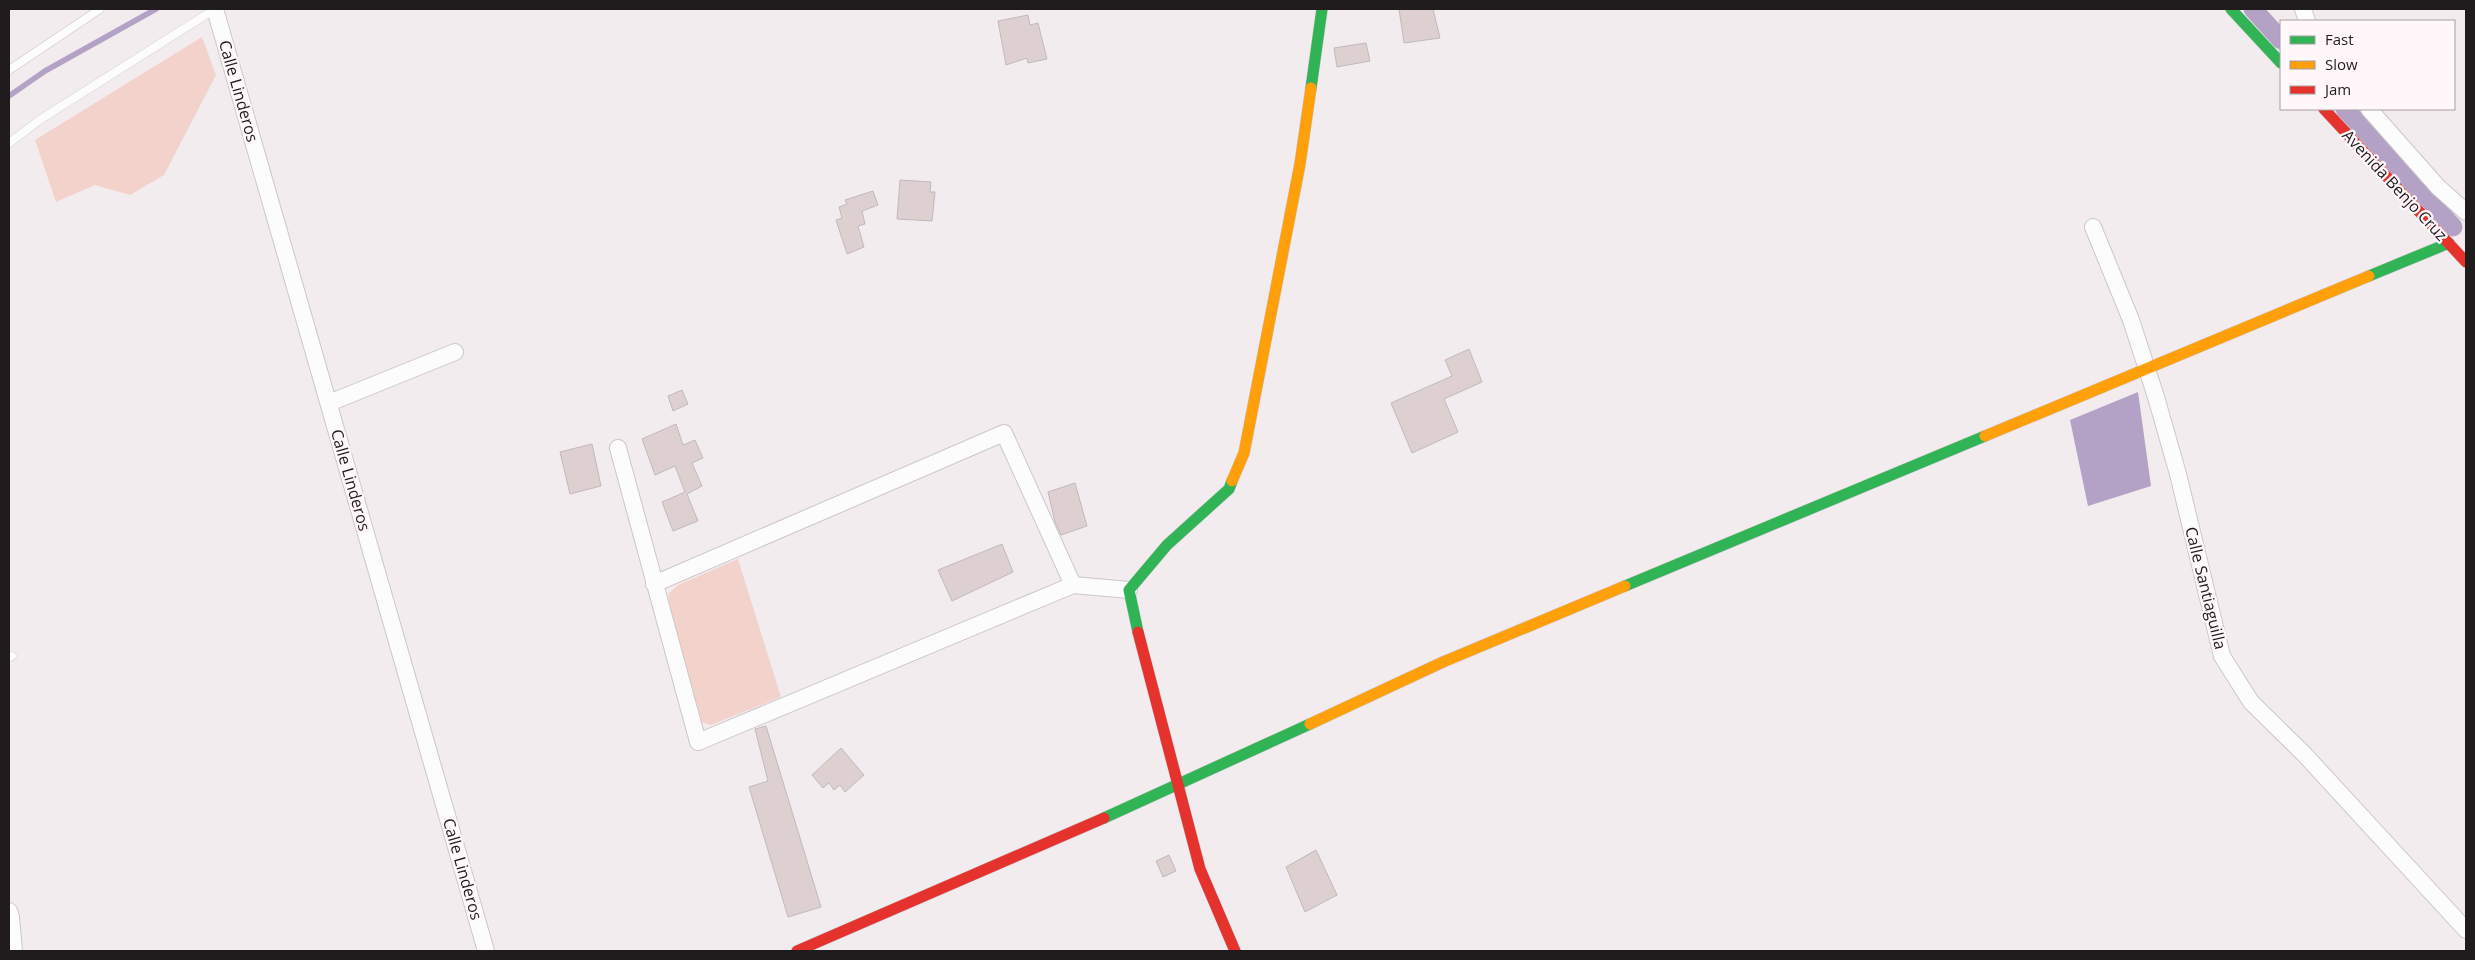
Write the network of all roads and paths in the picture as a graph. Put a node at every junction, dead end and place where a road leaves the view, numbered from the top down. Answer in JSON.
{"nodes":[{"id":1,"x":100,"y":9,"type":"edge"},
{"id":2,"x":215,"y":9,"type":"edge"},
{"id":3,"x":1322,"y":9,"type":"edge"},
{"id":4,"x":2231,"y":9,"type":"edge"},
{"id":5,"x":2280,"y":62,"type":"edge"},
{"id":6,"x":9,"y":70,"type":"edge"},
{"id":7,"x":2327,"y":110,"type":"edge"},
{"id":8,"x":2371,"y":110,"type":"edge"},
{"id":9,"x":9,"y":143,"type":"edge"},
{"id":10,"x":2466,"y":212,"type":"edge"},
{"id":11,"x":2093,"y":227,"type":"dead end"},
{"id":12,"x":2449,"y":244,"type":"junction"},
{"id":13,"x":2466,"y":262,"type":"edge"},
{"id":14,"x":455,"y":352,"type":"dead end"},
{"id":15,"x":2147,"y":369,"type":"junction"},
{"id":16,"x":328,"y":403,"type":"junction"},
{"id":17,"x":618,"y":448,"type":"dead end"},
{"id":18,"x":654,"y":584,"type":"junction"},
{"id":19,"x":1073,"y":585,"type":"junction"},
{"id":20,"x":1129,"y":590,"type":"junction"},
{"id":21,"x":1179,"y":785,"type":"junction"},
{"id":22,"x":9,"y":912,"type":"edge"},
{"id":23,"x":2466,"y":930,"type":"edge"},
{"id":24,"x":14,"y":951,"type":"edge"},
{"id":25,"x":486,"y":951,"type":"edge"},
{"id":26,"x":800,"y":951,"type":"edge"},
{"id":27,"x":1235,"y":951,"type":"edge"}],
"edges":[{"from":1,"to":6,"type":"lane"},
{"from":2,"to":9,"type":"lane"},
{"from":2,"to":16,"type":"street","name":"Calle Linderos"},
{"from":3,"to":20,"type":"street"},
{"from":4,"to":5,"type":"street"},
{"from":7,"to":12,"type":"street","name":"Avenida Benjo Cruz"},
{"from":8,"to":10,"type":"street","name":"Avenida Benjo Cruz"},
{"from":11,"to":15,"type":"street","name":"Calle Santiaguilla"},
{"from":12,"to":13,"type":"street","name":"Avenida Benjo Cruz"},
{"from":12,"to":15,"type":"street"},
{"from":14,"to":16,"type":"street"},
{"from":15,"to":21,"type":"street"},
{"from":15,"to":23,"type":"street","name":"Calle Santiaguilla"},
{"from":16,"to":25,"type":"street","name":"Calle Linderos"},
{"from":17,"to":18,"type":"street"},
{"from":18,"to":19,"type":"street"},
{"from":18,"to":19,"type":"street"},
{"from":19,"to":20,"type":"street"},
{"from":20,"to":21,"type":"street"},
{"from":21,"to":26,"type":"street"},
{"from":21,"to":27,"type":"street"},
{"from":22,"to":24,"type":"street"}]}
